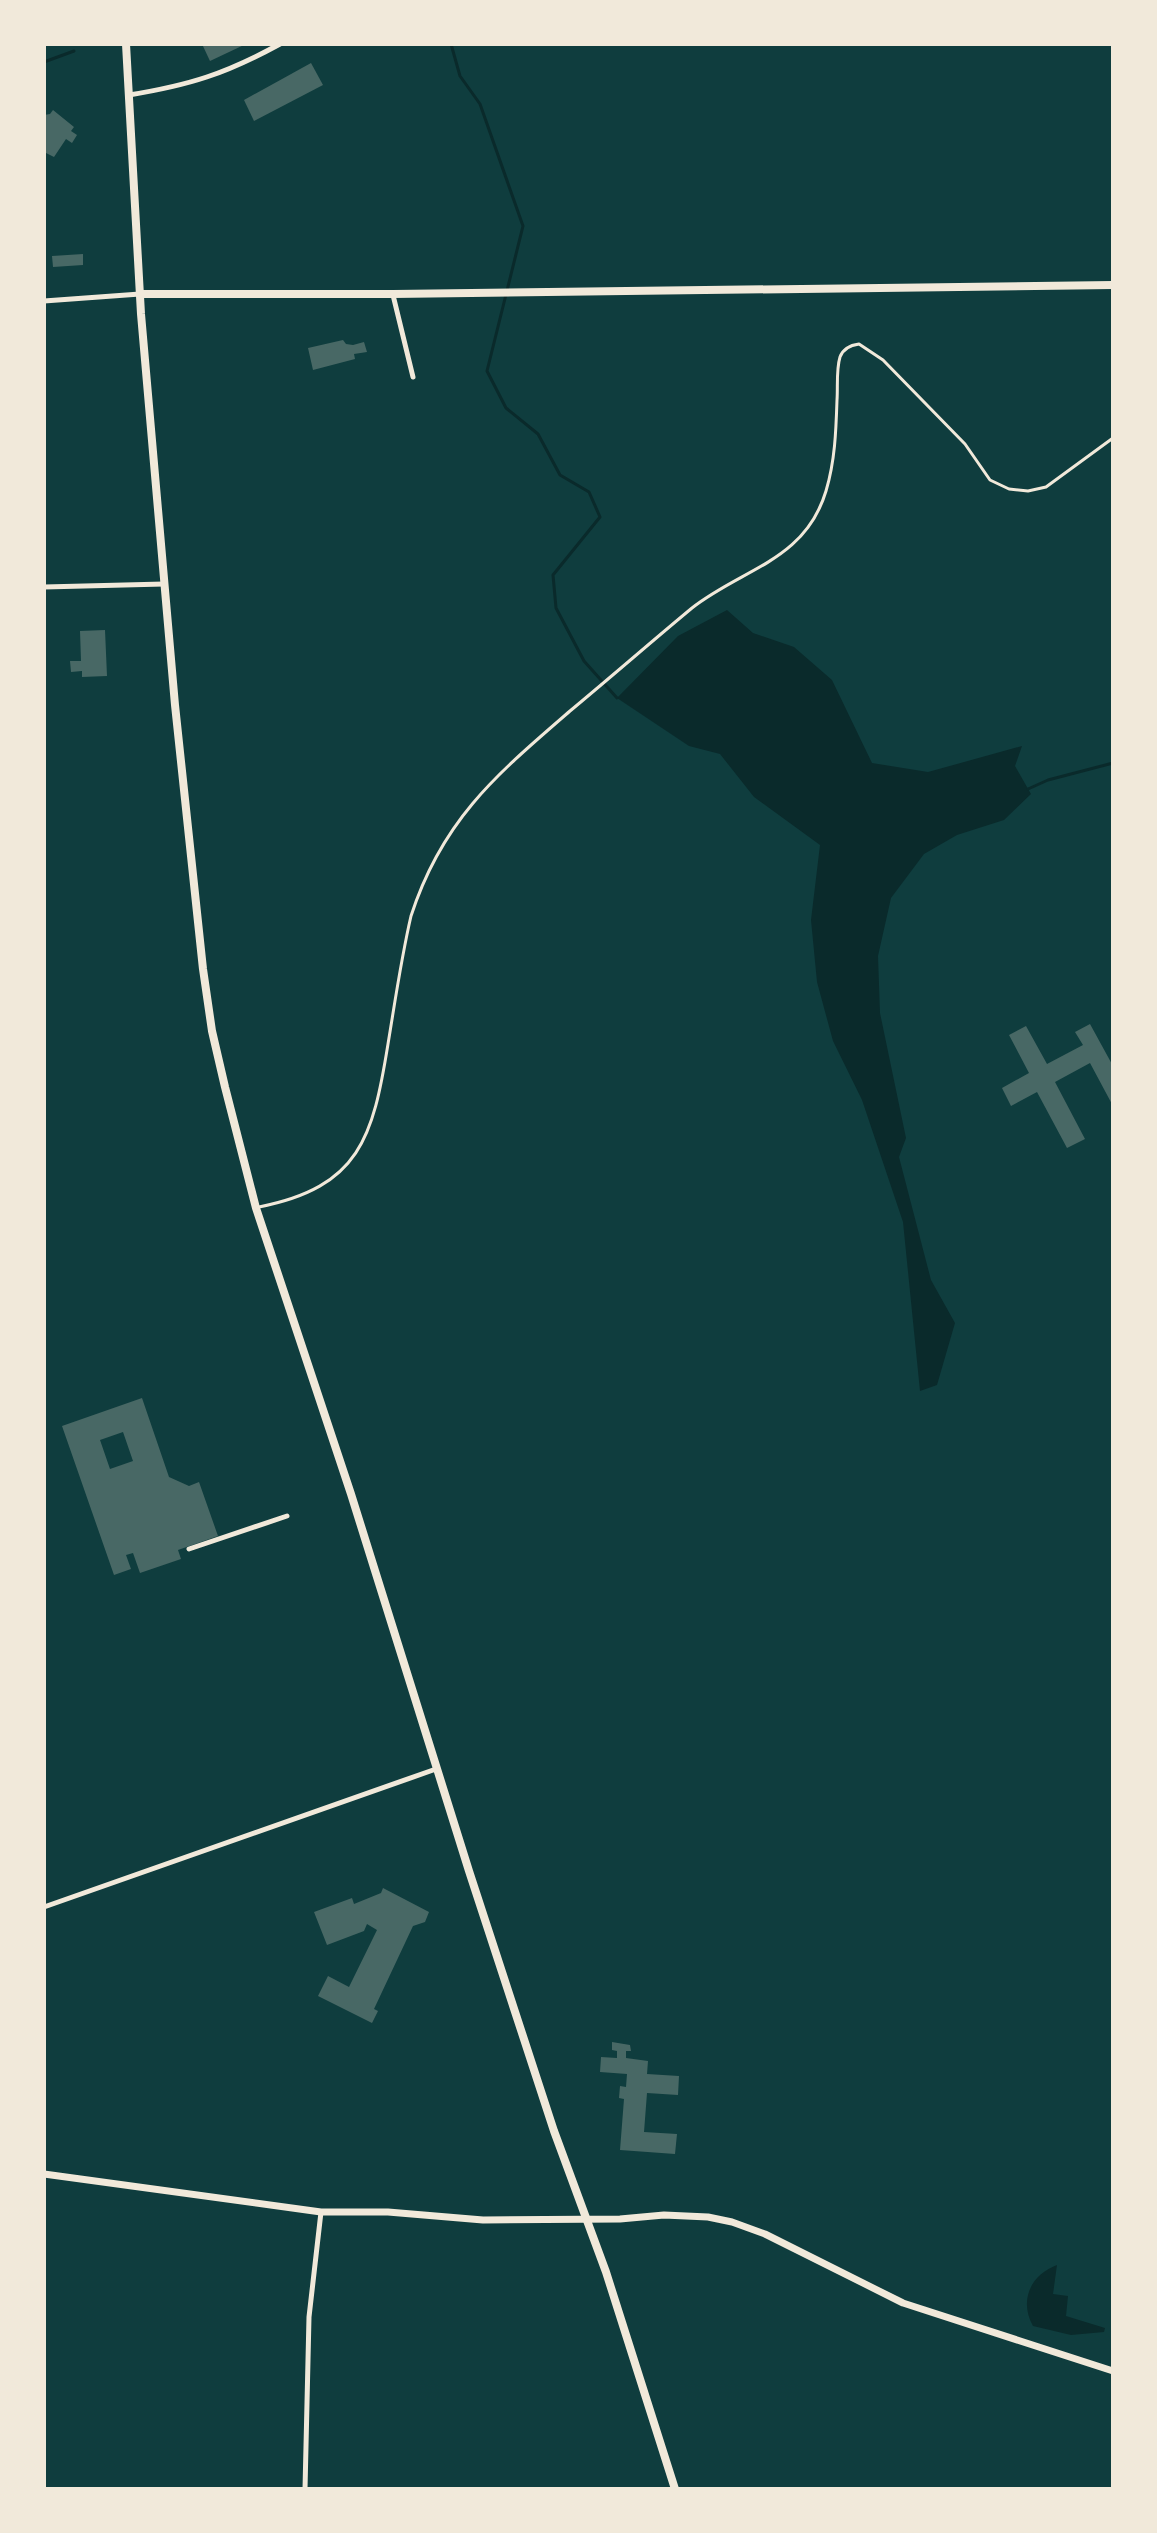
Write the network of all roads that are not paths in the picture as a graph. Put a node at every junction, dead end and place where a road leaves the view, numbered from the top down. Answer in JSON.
{"nodes":[{"id":1,"x":126,"y":44,"type":"edge"},
{"id":2,"x":280,"y":44,"type":"edge"},
{"id":3,"x":129,"y":95,"type":"junction"},
{"id":4,"x":1113,"y":285,"type":"edge"},
{"id":5,"x":140,"y":294,"type":"junction"},
{"id":6,"x":393,"y":294,"type":"junction"},
{"id":7,"x":44,"y":301,"type":"edge"},
{"id":8,"x":413,"y":377,"type":"dead end"},
{"id":9,"x":1113,"y":438,"type":"edge"},
{"id":10,"x":165,"y":584,"type":"junction"},
{"id":11,"x":44,"y":587,"type":"edge"},
{"id":12,"x":256,"y":1208,"type":"junction"},
{"id":13,"x":287,"y":1516,"type":"dead end"},
{"id":14,"x":189,"y":1549,"type":"dead end"},
{"id":15,"x":437,"y":1768,"type":"junction"},
{"id":16,"x":44,"y":1907,"type":"edge"},
{"id":17,"x":44,"y":2174,"type":"edge"},
{"id":18,"x":321,"y":2212,"type":"junction"},
{"id":19,"x":587,"y":2218,"type":"junction"},
{"id":20,"x":1113,"y":2371,"type":"edge"},
{"id":21,"x":305,"y":2489,"type":"edge"},
{"id":22,"x":675,"y":2489,"type":"edge"}],
"edges":[{"from":1,"to":3,"type":"main road"},
{"from":2,"to":3,"type":"street"},
{"from":3,"to":5,"type":"main road"},
{"from":4,"to":6,"type":"main road"},
{"from":5,"to":6,"type":"main road"},
{"from":5,"to":7,"type":"street"},
{"from":5,"to":10,"type":"main road"},
{"from":6,"to":8,"type":"street"},
{"from":9,"to":12,"type":"lane"},
{"from":10,"to":11,"type":"street"},
{"from":10,"to":12,"type":"main road"},
{"from":12,"to":15,"type":"main road"},
{"from":13,"to":14,"type":"street"},
{"from":15,"to":16,"type":"street"},
{"from":15,"to":19,"type":"main road"},
{"from":17,"to":18,"type":"main road"},
{"from":18,"to":19,"type":"main road"},
{"from":18,"to":21,"type":"street"},
{"from":19,"to":20,"type":"main road"},
{"from":19,"to":22,"type":"main road"}]}
